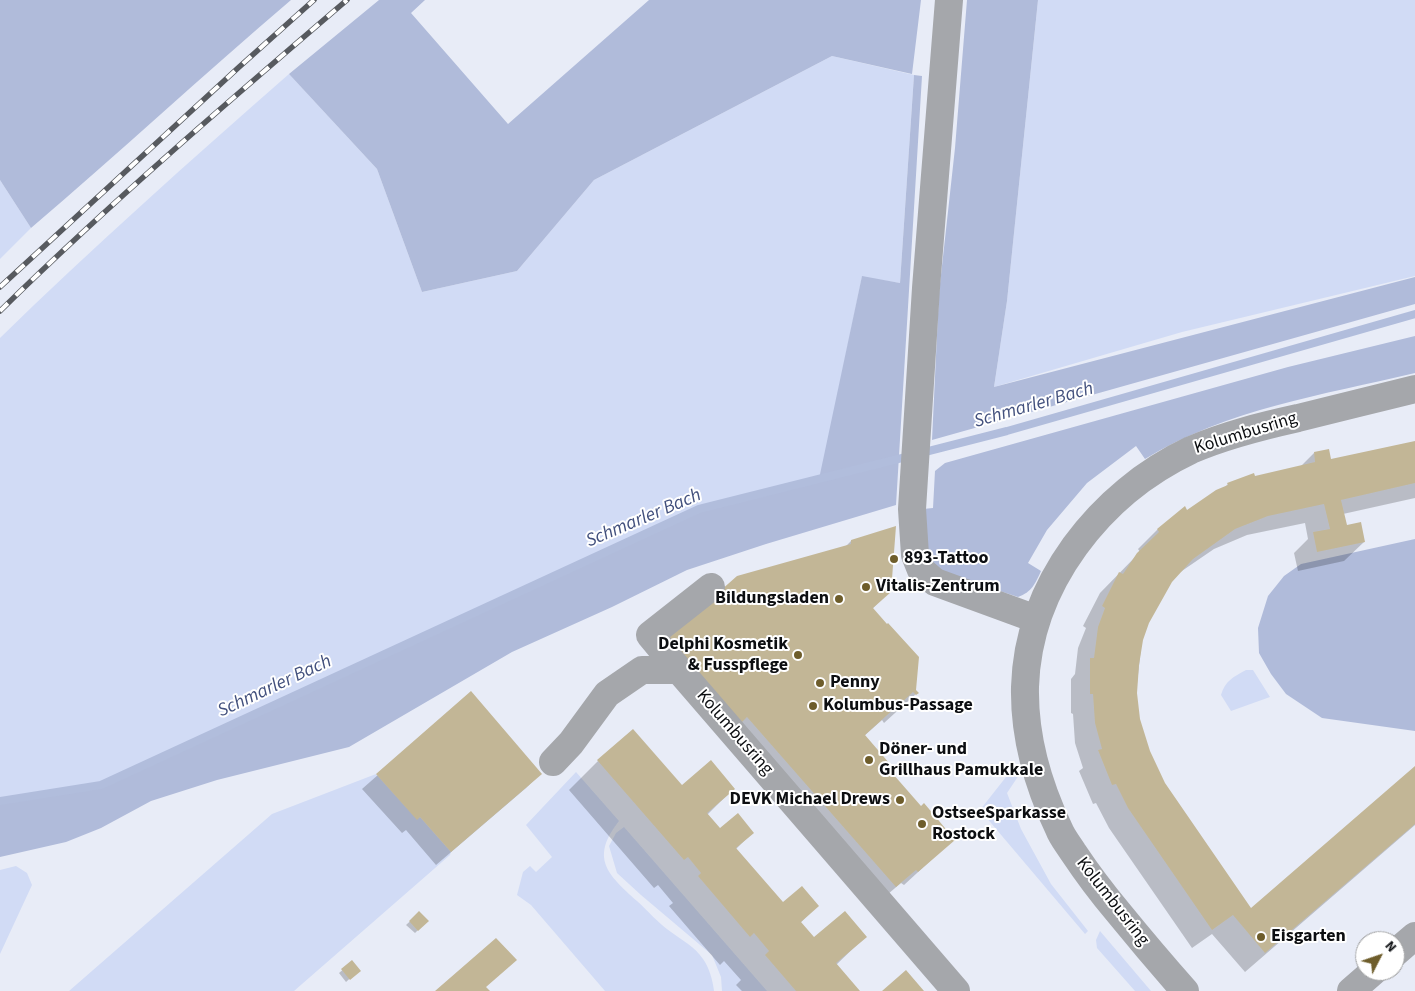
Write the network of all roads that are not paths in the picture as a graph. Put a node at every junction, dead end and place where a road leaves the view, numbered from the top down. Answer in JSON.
{"nodes":[{"id":1,"x":949,"y":0,"type":"edge"},
{"id":2,"x":1415,"y":389,"type":"edge"},
{"id":3,"x":711,"y":588,"type":"dead end"},
{"id":4,"x":1036,"y":619,"type":"junction"},
{"id":5,"x":679,"y":670,"type":"junction"},
{"id":6,"x":553,"y":762,"type":"dead end"},
{"id":7,"x":1415,"y":936,"type":"edge"},
{"id":8,"x":1405,"y":944,"type":"edge"},
{"id":9,"x":1362,"y":981,"type":"edge"},
{"id":10,"x":956,"y":991,"type":"edge"},
{"id":11,"x":1185,"y":991,"type":"edge"},
{"id":12,"x":1351,"y":991,"type":"edge"}],
"edges":[{"from":1,"to":4,"type":"street"},
{"from":2,"to":4,"type":"street","name":"Kolumbusring"},
{"from":3,"to":5,"type":"street","name":"Kolumbusring"},
{"from":4,"to":11,"type":"street","name":"Kolumbusring"},
{"from":5,"to":6,"type":"street"},
{"from":5,"to":10,"type":"street","name":"Kolumbusring"},
{"from":7,"to":8,"type":"street"},
{"from":9,"to":12,"type":"street"}]}
